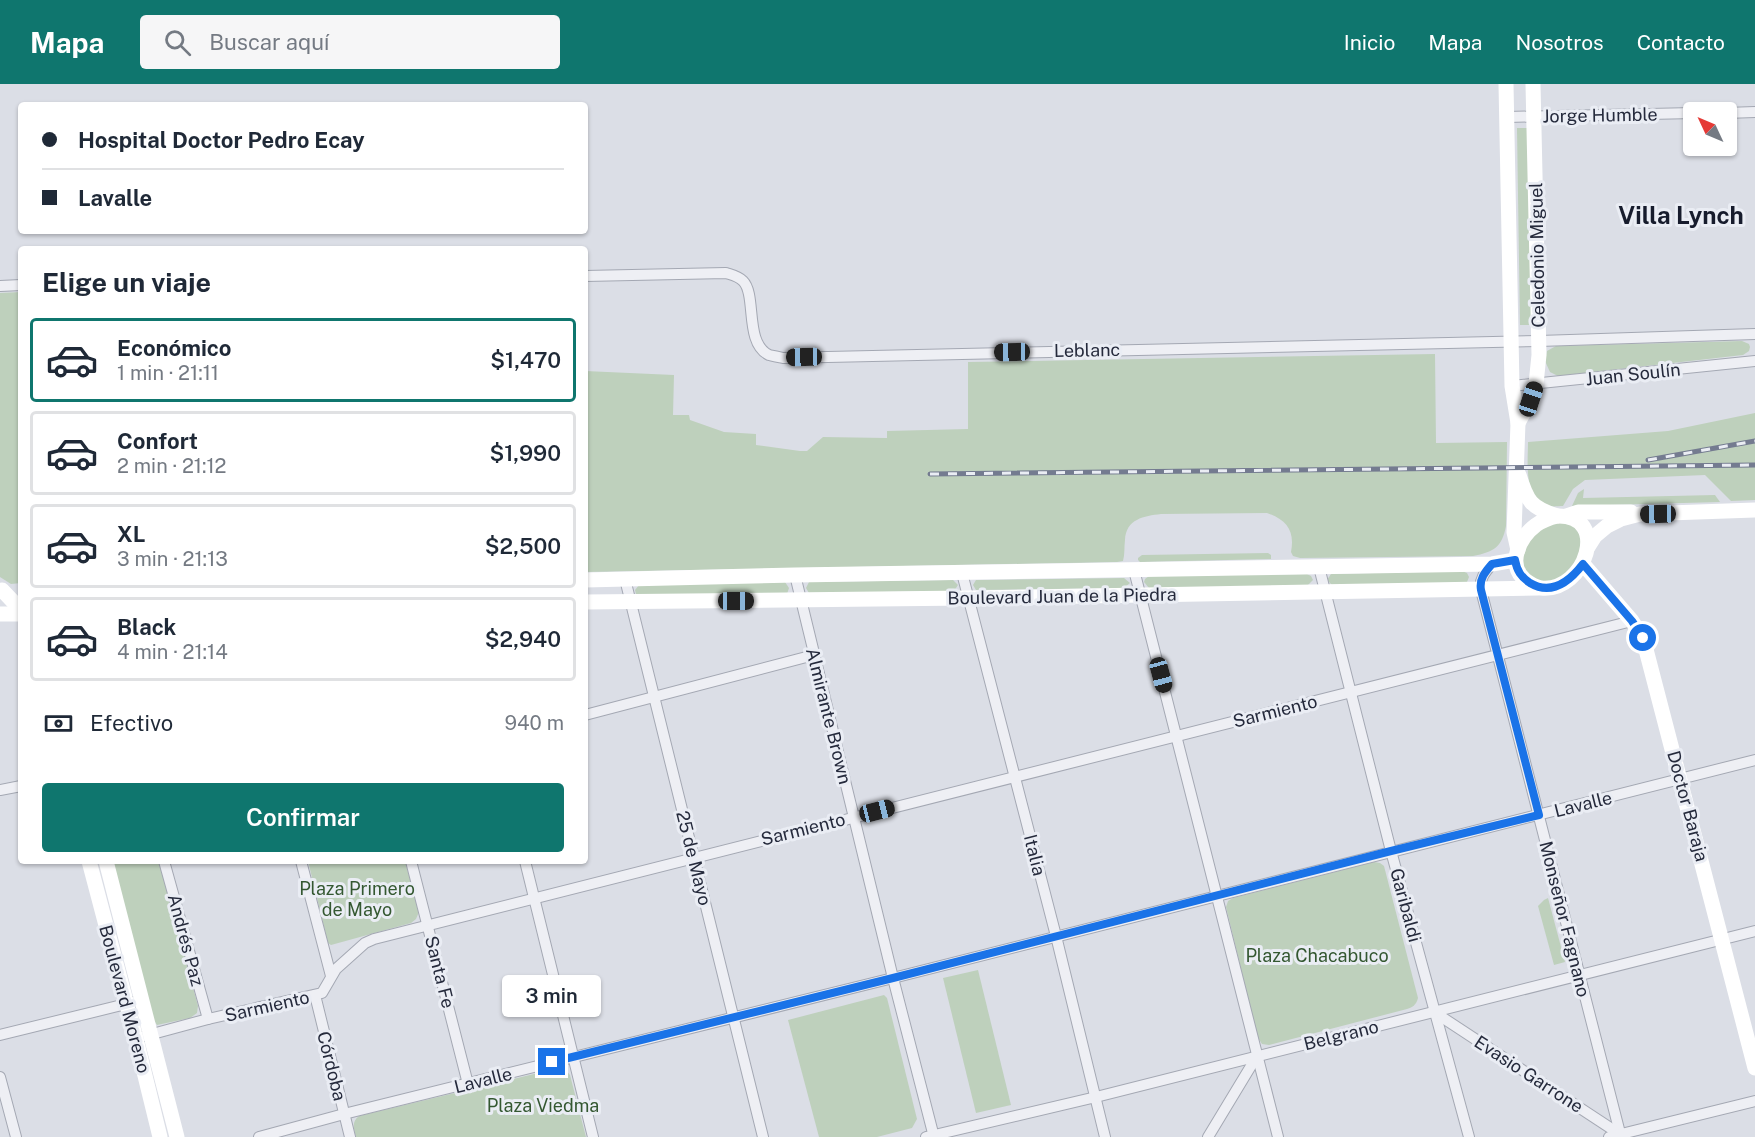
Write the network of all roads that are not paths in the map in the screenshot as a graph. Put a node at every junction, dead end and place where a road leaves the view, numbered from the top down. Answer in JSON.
{"nodes":[{"id":1,"x":1506,"y":84,"type":"edge"},
{"id":2,"x":1533,"y":84,"type":"edge"},
{"id":3,"x":1755,"y":112,"type":"edge"},
{"id":4,"x":1683,"y":113,"type":"edge"},
{"id":5,"x":1737,"y":113,"type":"edge"},
{"id":6,"x":1533,"y":116,"type":"junction"},
{"id":7,"x":1507,"y":117,"type":"junction"},
{"id":8,"x":588,"y":276,"type":"edge"},
{"id":9,"x":18,"y":285,"type":"edge"},
{"id":10,"x":0,"y":286,"type":"edge"},
{"id":11,"x":1755,"y":334,"type":"edge"},
{"id":12,"x":1539,"y":341,"type":"junction"},
{"id":13,"x":1512,"y":342,"type":"junction"},
{"id":14,"x":1755,"y":361,"type":"edge"},
{"id":15,"x":1536,"y":384,"type":"junction"},
{"id":16,"x":1512,"y":387,"type":"junction"},
{"id":17,"x":1518,"y":423,"type":"junction"},
{"id":18,"x":1517,"y":468,"type":"junction"},
{"id":19,"x":1755,"y":510,"type":"edge"},
{"id":20,"x":1640,"y":514,"type":"junction"},
{"id":21,"x":1562,"y":516,"type":"junction"},
{"id":22,"x":1588,"y":547,"type":"junction"},
{"id":23,"x":1517,"y":555,"type":"junction"},
{"id":24,"x":1492,"y":564,"type":"junction"},
{"id":25,"x":1583,"y":564,"type":"junction"},
{"id":26,"x":1319,"y":567,"type":"junction"},
{"id":27,"x":1134,"y":570,"type":"junction"},
{"id":28,"x":962,"y":573,"type":"junction"},
{"id":29,"x":795,"y":575,"type":"junction"},
{"id":30,"x":625,"y":579,"type":"junction"},
{"id":31,"x":588,"y":580,"type":"edge"},
{"id":32,"x":1538,"y":588,"type":"junction"},
{"id":33,"x":1,"y":589,"type":"edge"},
{"id":34,"x":18,"y":589,"type":"edge"},
{"id":35,"x":1481,"y":590,"type":"junction"},
{"id":36,"x":1326,"y":593,"type":"junction"},
{"id":37,"x":1140,"y":595,"type":"junction"},
{"id":38,"x":969,"y":598,"type":"junction"},
{"id":39,"x":631,"y":601,"type":"junction"},
{"id":40,"x":800,"y":601,"type":"junction"},
{"id":41,"x":588,"y":602,"type":"edge"},
{"id":42,"x":18,"y":609,"type":"edge"},
{"id":43,"x":18,"y":612,"type":"edge"},
{"id":44,"x":0,"y":614,"type":"edge"},
{"id":45,"x":1632,"y":621,"type":"junction"},
{"id":46,"x":1497,"y":654,"type":"junction"},
{"id":47,"x":814,"y":655,"type":"junction"},
{"id":48,"x":1350,"y":693,"type":"junction"},
{"id":49,"x":655,"y":697,"type":"junction"},
{"id":50,"x":588,"y":714,"type":"edge"},
{"id":51,"x":1177,"y":735,"type":"junction"},
{"id":52,"x":1755,"y":760,"type":"edge"},
{"id":53,"x":1015,"y":776,"type":"junction"},
{"id":54,"x":1681,"y":779,"type":"junction"},
{"id":55,"x":18,"y":787,"type":"edge"},
{"id":56,"x":0,"y":790,"type":"edge"},
{"id":57,"x":1539,"y":815,"type":"junction"},
{"id":58,"x":854,"y":816,"type":"junction"},
{"id":59,"x":1391,"y":851,"type":"junction"},
{"id":60,"x":693,"y":857,"type":"junction"},
{"id":61,"x":90,"y":864,"type":"edge"},
{"id":62,"x":107,"y":864,"type":"edge"},
{"id":63,"x":165,"y":864,"type":"edge"},
{"id":64,"x":302,"y":864,"type":"edge"},
{"id":65,"x":412,"y":864,"type":"edge"},
{"id":66,"x":526,"y":864,"type":"edge"},
{"id":67,"x":1217,"y":896,"type":"junction"},
{"id":68,"x":534,"y":897,"type":"junction"},
{"id":69,"x":428,"y":924,"type":"junction"},
{"id":70,"x":1755,"y":931,"type":"edge"},
{"id":71,"x":1056,"y":936,"type":"junction"},
{"id":72,"x":1722,"y":939,"type":"junction"},
{"id":73,"x":331,"y":975,"type":"junction"},
{"id":74,"x":1579,"y":975,"type":"junction"},
{"id":75,"x":893,"y":978,"type":"junction"},
{"id":76,"x":315,"y":995,"type":"junction"},
{"id":77,"x":134,"y":1002,"type":"junction"},
{"id":78,"x":1434,"y":1012,"type":"junction"},
{"id":79,"x":733,"y":1017,"type":"junction"},
{"id":80,"x":208,"y":1019,"type":"junction"},
{"id":81,"x":0,"y":1035,"type":"edge"},
{"id":82,"x":143,"y":1037,"type":"junction"},
{"id":83,"x":1257,"y":1056,"type":"junction"},
{"id":84,"x":572,"y":1057,"type":"junction"},
{"id":85,"x":1755,"y":1068,"type":"edge"},
{"id":86,"x":0,"y":1077,"type":"edge"},
{"id":87,"x":468,"y":1084,"type":"junction"},
{"id":88,"x":1096,"y":1097,"type":"junction"},
{"id":89,"x":1755,"y":1101,"type":"edge"},
{"id":90,"x":344,"y":1114,"type":"junction"},
{"id":91,"x":931,"y":1136,"type":"edge"},
{"id":92,"x":1618,"y":1136,"type":"edge"},
{"id":93,"x":16,"y":1137,"type":"edge"},
{"id":94,"x":160,"y":1137,"type":"edge"},
{"id":95,"x":177,"y":1137,"type":"edge"},
{"id":96,"x":259,"y":1137,"type":"edge"},
{"id":97,"x":350,"y":1137,"type":"edge"},
{"id":98,"x":593,"y":1137,"type":"edge"},
{"id":99,"x":763,"y":1137,"type":"edge"},
{"id":100,"x":1105,"y":1137,"type":"edge"},
{"id":101,"x":1208,"y":1137,"type":"edge"},
{"id":102,"x":1278,"y":1137,"type":"edge"},
{"id":103,"x":1469,"y":1137,"type":"edge"}],
"edges":[{"from":1,"to":7,"type":"main road","name":"Celedonio Miguel"},
{"from":2,"to":6,"type":"main road","name":"Celedonio Miguel"},
{"from":3,"to":5,"type":"street"},
{"from":4,"to":6,"type":"street","name":"Jorge Humble"},
{"from":6,"to":7,"type":"street","name":"Jorge Humble"},
{"from":6,"to":12,"type":"main road","name":"Celedonio Miguel"},
{"from":7,"to":13,"type":"main road","name":"Celedonio Miguel"},
{"from":8,"to":13,"type":"street","name":"Leblanc"},
{"from":9,"to":10,"type":"street"},
{"from":11,"to":12,"type":"street","name":"Juan Soulín"},
{"from":12,"to":13,"type":"street","name":"Leblanc"},
{"from":12,"to":15,"type":"main road","name":"Celedonio Miguel"},
{"from":13,"to":16,"type":"main road","name":"Celedonio Miguel"},
{"from":14,"to":15,"type":"street","name":"Juan Soulín"},
{"from":15,"to":16,"type":"street","name":"Juan Soulín"},
{"from":15,"to":17,"type":"main road","name":"Celedonio Miguel"},
{"from":16,"to":17,"type":"main road","name":"Celedonio Miguel"},
{"from":17,"to":18,"type":"main road","name":"Celedonio Miguel"},
{"from":18,"to":21,"type":"main road","name":"Celedonio Miguel"},
{"from":18,"to":23,"type":"main road","name":"Celedonio Miguel"},
{"from":19,"to":20,"type":"main road"},
{"from":20,"to":21,"type":"main road"},
{"from":20,"to":22,"type":"main road"},
{"from":21,"to":22,"type":"main road"},
{"from":21,"to":23,"type":"main road"},
{"from":22,"to":25,"type":"main road"},
{"from":23,"to":24,"type":"main road","name":"Boulevard Juan de la Piedra"},
{"from":23,"to":32,"type":"main road"},
{"from":24,"to":26,"type":"main road","name":"Boulevard Juan de la Piedra"},
{"from":24,"to":35,"type":"street"},
{"from":25,"to":32,"type":"main road","name":"Boulevard Juan de la Piedra"},
{"from":25,"to":45,"type":"main road","name":"Doctor Baraja"},
{"from":26,"to":27,"type":"main road","name":"Boulevard Juan de la Piedra"},
{"from":26,"to":36,"type":"street","name":"Garibaldi"},
{"from":27,"to":28,"type":"main road","name":"Boulevard Juan de la Piedra"},
{"from":27,"to":37,"type":"street"},
{"from":28,"to":29,"type":"main road","name":"Boulevard Juan de la Piedra"},
{"from":28,"to":38,"type":"street","name":"Italia"},
{"from":29,"to":30,"type":"main road","name":"Boulevard Juan de la Piedra"},
{"from":29,"to":40,"type":"street","name":"Almirante Brown"},
{"from":30,"to":31,"type":"main road","name":"Boulevard Juan de la Piedra"},
{"from":30,"to":39,"type":"street","name":"25 de Mayo"},
{"from":32,"to":35,"type":"main road","name":"Boulevard Juan de la Piedra"},
{"from":33,"to":34,"type":"main road"},
{"from":33,"to":42,"type":"main road"},
{"from":35,"to":36,"type":"main road","name":"Boulevard Juan de la Piedra"},
{"from":35,"to":46,"type":"street","name":"Monseñor Fagnano"},
{"from":36,"to":37,"type":"main road","name":"Boulevard Juan de la Piedra"},
{"from":36,"to":48,"type":"street","name":"Garibaldi"},
{"from":37,"to":38,"type":"main road","name":"Boulevard Juan de la Piedra"},
{"from":37,"to":51,"type":"street"},
{"from":38,"to":40,"type":"main road","name":"Boulevard Juan de la Piedra"},
{"from":38,"to":53,"type":"street","name":"Italia"},
{"from":39,"to":40,"type":"main road","name":"Boulevard Juan de la Piedra"},
{"from":39,"to":41,"type":"main road","name":"Boulevard Juan de la Piedra"},
{"from":39,"to":49,"type":"street","name":"25 de Mayo"},
{"from":40,"to":47,"type":"street","name":"Almirante Brown"},
{"from":43,"to":44,"type":"main road"},
{"from":45,"to":46,"type":"street","name":"Sarmiento"},
{"from":45,"to":54,"type":"main road","name":"Doctor Baraja"},
{"from":46,"to":48,"type":"street","name":"Sarmiento"},
{"from":46,"to":57,"type":"street","name":"Monseñor Fagnano"},
{"from":47,"to":49,"type":"street"},
{"from":47,"to":58,"type":"street","name":"Almirante Brown"},
{"from":48,"to":51,"type":"street","name":"Sarmiento"},
{"from":48,"to":59,"type":"street","name":"Garibaldi"},
{"from":49,"to":50,"type":"street"},
{"from":49,"to":60,"type":"street","name":"25 de Mayo"},
{"from":51,"to":53,"type":"street","name":"Sarmiento"},
{"from":51,"to":67,"type":"street"},
{"from":52,"to":54,"type":"street","name":"Lavalle"},
{"from":53,"to":58,"type":"street","name":"Sarmiento"},
{"from":53,"to":71,"type":"street","name":"Italia"},
{"from":54,"to":57,"type":"street","name":"Lavalle"},
{"from":54,"to":72,"type":"main road","name":"Doctor Baraja"},
{"from":55,"to":56,"type":"street"},
{"from":57,"to":59,"type":"street","name":"Lavalle"},
{"from":57,"to":74,"type":"street","name":"Monseñor Fagnano"},
{"from":58,"to":60,"type":"street","name":"Sarmiento"},
{"from":58,"to":75,"type":"street","name":"Almirante Brown"},
{"from":59,"to":67,"type":"street","name":"Lavalle"},
{"from":59,"to":78,"type":"street","name":"Garibaldi"},
{"from":60,"to":68,"type":"street","name":"Sarmiento"},
{"from":60,"to":79,"type":"street","name":"25 de Mayo"},
{"from":61,"to":77,"type":"main road","name":"Boulevard Moreno"},
{"from":62,"to":77,"type":"main road","name":"Boulevard Moreno"},
{"from":63,"to":80,"type":"street","name":"Andrés Paz"},
{"from":64,"to":73,"type":"street"},
{"from":65,"to":69,"type":"street","name":"Santa Fe"},
{"from":66,"to":68,"type":"street"},
{"from":67,"to":71,"type":"street","name":"Lavalle"},
{"from":67,"to":83,"type":"street"},
{"from":68,"to":69,"type":"street","name":"Sarmiento"},
{"from":68,"to":84,"type":"street"},
{"from":69,"to":73,"type":"street","name":"Sarmiento"},
{"from":69,"to":87,"type":"street","name":"Santa Fe"},
{"from":70,"to":72,"type":"street","name":"Belgrano"},
{"from":71,"to":75,"type":"street","name":"Lavalle"},
{"from":71,"to":88,"type":"street","name":"Italia"},
{"from":72,"to":74,"type":"street","name":"Belgrano"},
{"from":72,"to":85,"type":"main road","name":"Doctor Baraja"},
{"from":73,"to":76,"type":"street","name":"Sarmiento"},
{"from":74,"to":78,"type":"street","name":"Belgrano"},
{"from":74,"to":92,"type":"street","name":"Monseñor Fagnano"},
{"from":75,"to":79,"type":"street","name":"Lavalle"},
{"from":75,"to":91,"type":"street","name":"Almirante Brown"},
{"from":76,"to":80,"type":"street","name":"Sarmiento"},
{"from":76,"to":90,"type":"street","name":"Córdoba"},
{"from":77,"to":81,"type":"street"},
{"from":77,"to":82,"type":"main road","name":"Boulevard Moreno"},
{"from":78,"to":83,"type":"street","name":"Belgrano"},
{"from":78,"to":92,"type":"street","name":"Evasio Garrone"},
{"from":78,"to":103,"type":"street","name":"Garibaldi"},
{"from":79,"to":84,"type":"street","name":"Lavalle"},
{"from":79,"to":99,"type":"street","name":"25 de Mayo"},
{"from":80,"to":82,"type":"street","name":"Sarmiento"},
{"from":82,"to":94,"type":"main road","name":"Boulevard Moreno"},
{"from":82,"to":95,"type":"main road","name":"Boulevard Moreno"},
{"from":83,"to":88,"type":"street","name":"Belgrano"},
{"from":83,"to":101,"type":"street"},
{"from":83,"to":102,"type":"street"},
{"from":84,"to":87,"type":"street","name":"Lavalle"},
{"from":84,"to":98,"type":"street"},
{"from":86,"to":93,"type":"street"},
{"from":87,"to":90,"type":"street","name":"Lavalle"},
{"from":88,"to":91,"type":"street","name":"Belgrano"},
{"from":88,"to":100,"type":"street","name":"Italia"},
{"from":89,"to":92,"type":"street"},
{"from":90,"to":96,"type":"street","name":"Lavalle"},
{"from":90,"to":97,"type":"street","name":"Córdoba"}]}
